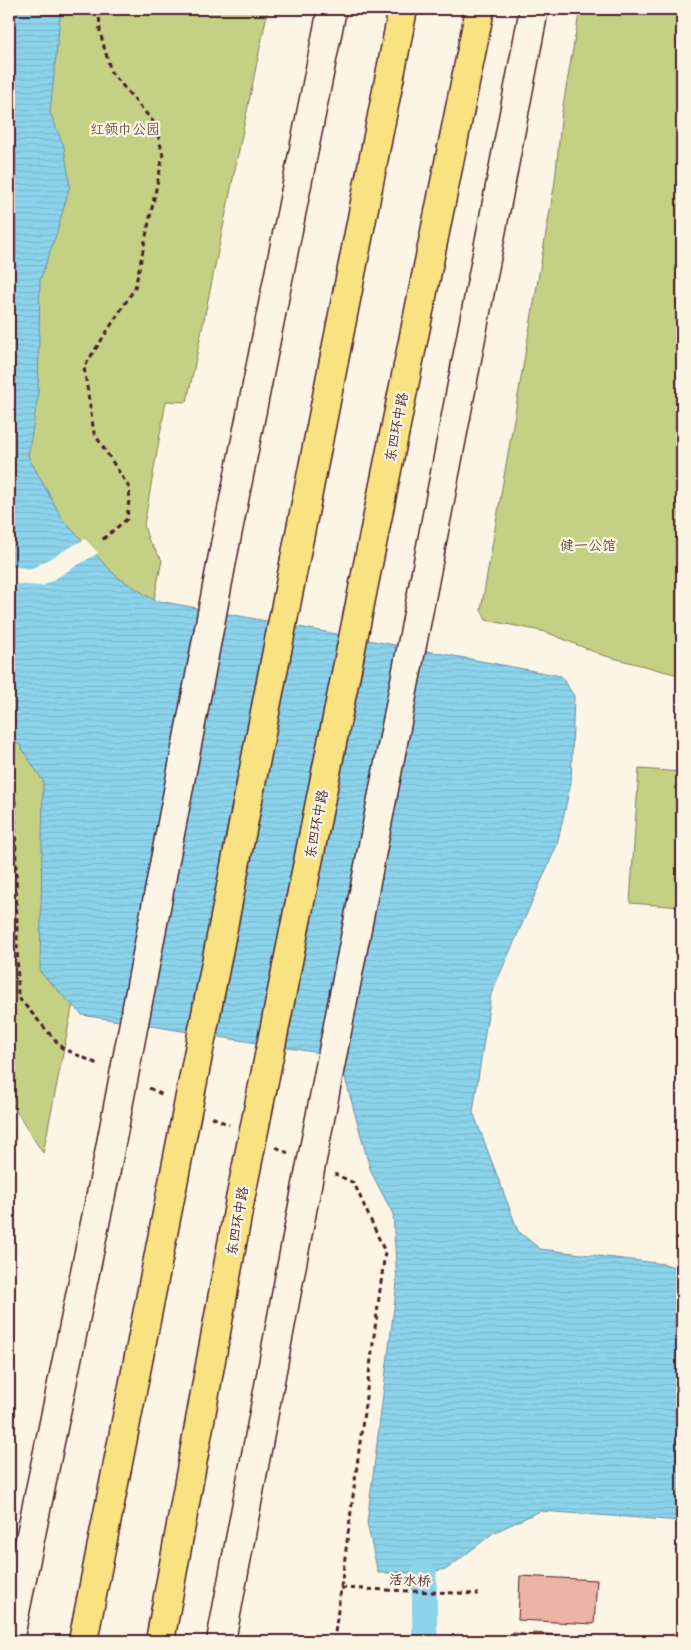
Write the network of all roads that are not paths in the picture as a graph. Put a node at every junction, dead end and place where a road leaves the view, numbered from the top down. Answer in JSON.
{"nodes":[{"id":1,"x":332,"y":9,"type":"edge"},
{"id":2,"x":403,"y":9,"type":"edge"},
{"id":3,"x":480,"y":9,"type":"edge"},
{"id":4,"x":534,"y":9,"type":"edge"},
{"id":5,"x":93,"y":1591,"type":"junction"},
{"id":6,"x":168,"y":1606,"type":"junction"},
{"id":7,"x":9,"y":1641,"type":"edge"},
{"id":8,"x":70,"y":1641,"type":"edge"},
{"id":9,"x":83,"y":1641,"type":"edge"},
{"id":10,"x":160,"y":1641,"type":"edge"},
{"id":11,"x":168,"y":1641,"type":"edge"},
{"id":12,"x":221,"y":1641,"type":"edge"}],
"edges":[{"from":1,"to":7,"type":"street","bridge":true},
{"from":2,"to":5,"type":"highway","bridge":true},
{"from":3,"to":6,"type":"highway","name":"东四环中路","bridge":true},
{"from":4,"to":12,"type":"street","bridge":true},
{"from":5,"to":8,"type":"highway"},
{"from":5,"to":9,"type":"highway"},
{"from":6,"to":10,"type":"highway","name":"东四环中路"},
{"from":6,"to":11,"type":"highway"}]}
